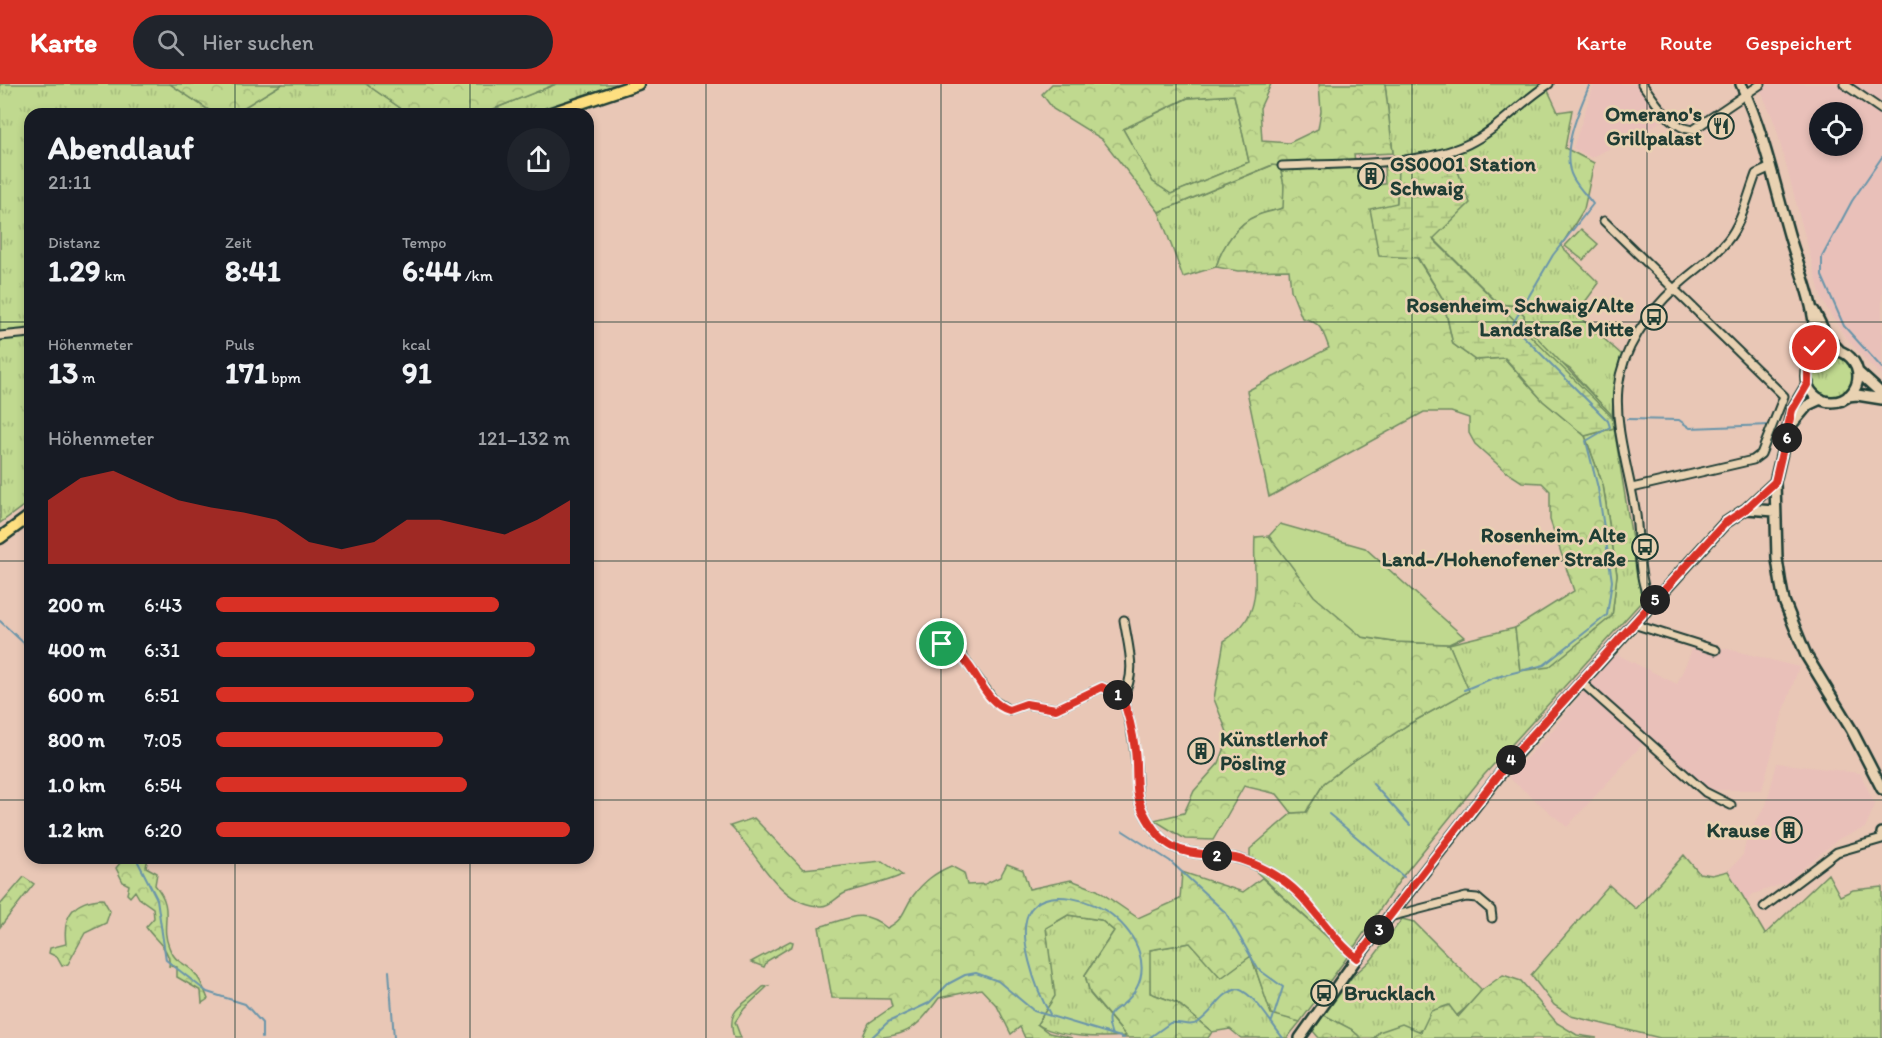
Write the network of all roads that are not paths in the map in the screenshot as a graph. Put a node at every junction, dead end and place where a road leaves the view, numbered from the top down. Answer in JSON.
{"nodes":[{"id":1,"x":638,"y":84,"type":"edge"},
{"id":2,"x":1549,"y":84,"type":"edge"},
{"id":3,"x":1642,"y":84,"type":"edge"},
{"id":4,"x":1741,"y":84,"type":"edge"},
{"id":5,"x":1761,"y":84,"type":"edge"},
{"id":6,"x":1844,"y":84,"type":"edge"},
{"id":7,"x":1745,"y":94,"type":"junction"},
{"id":8,"x":566,"y":108,"type":"edge"},
{"id":9,"x":1882,"y":110,"type":"edge"},
{"id":10,"x":1282,"y":166,"type":"dead end"},
{"id":11,"x":1771,"y":167,"type":"junction"},
{"id":12,"x":1604,"y":221,"type":"dead end"},
{"id":13,"x":1675,"y":288,"type":"junction"},
{"id":14,"x":1807,"y":294,"type":"junction"},
{"id":15,"x":24,"y":334,"type":"edge"},
{"id":16,"x":0,"y":336,"type":"edge"},
{"id":17,"x":1840,"y":351,"type":"junction"},
{"id":18,"x":1813,"y":359,"type":"junction"},
{"id":19,"x":1858,"y":372,"type":"junction"},
{"id":20,"x":1808,"y":383,"type":"junction"},
{"id":21,"x":1882,"y":394,"type":"edge"},
{"id":22,"x":1848,"y":396,"type":"junction"},
{"id":23,"x":1821,"y":399,"type":"junction"},
{"id":24,"x":1882,"y":399,"type":"edge"},
{"id":25,"x":1789,"y":429,"type":"junction"},
{"id":26,"x":1775,"y":482,"type":"junction"},
{"id":27,"x":1632,"y":488,"type":"junction"},
{"id":28,"x":1746,"y":509,"type":"junction"},
{"id":29,"x":1775,"y":512,"type":"junction"},
{"id":30,"x":24,"y":520,"type":"edge"},
{"id":31,"x":0,"y":538,"type":"edge"},
{"id":32,"x":1652,"y":603,"type":"junction"},
{"id":33,"x":1124,"y":620,"type":"dead end"},
{"id":34,"x":1633,"y":624,"type":"junction"},
{"id":35,"x":942,"y":644,"type":"dead end"},
{"id":36,"x":1716,"y":650,"type":"dead end"},
{"id":37,"x":1581,"y":682,"type":"junction"},
{"id":38,"x":1122,"y":697,"type":"junction"},
{"id":39,"x":1882,"y":789,"type":"edge"},
{"id":40,"x":1731,"y":804,"type":"dead end"},
{"id":41,"x":1882,"y":839,"type":"edge"},
{"id":42,"x":1764,"y":907,"type":"dead end"},
{"id":43,"x":1389,"y":917,"type":"junction"},
{"id":44,"x":1492,"y":918,"type":"dead end"},
{"id":45,"x":1357,"y":958,"type":"junction"},
{"id":46,"x":1300,"y":1038,"type":"edge"}],
"edges":[{"from":1,"to":8,"type":"highway"},
{"from":2,"to":10,"type":"street"},
{"from":3,"to":7,"type":"street"},
{"from":4,"to":7,"type":"main road"},
{"from":5,"to":7,"type":"street"},
{"from":6,"to":9,"type":"street"},
{"from":7,"to":11,"type":"main road"},
{"from":11,"to":13,"type":"street"},
{"from":11,"to":14,"type":"main road"},
{"from":12,"to":13,"type":"street"},
{"from":13,"to":27,"type":"street"},
{"from":13,"to":27,"type":"street"},
{"from":14,"to":17,"type":"main road"},
{"from":14,"to":18,"type":"main road"},
{"from":15,"to":16,"type":"street"},
{"from":17,"to":18,"type":"main road"},
{"from":17,"to":19,"type":"main road"},
{"from":18,"to":20,"type":"main road"},
{"from":19,"to":21,"type":"main road"},
{"from":19,"to":22,"type":"main road"},
{"from":20,"to":23,"type":"main road"},
{"from":20,"to":25,"type":"main road"},
{"from":22,"to":23,"type":"main road"},
{"from":22,"to":24,"type":"main road"},
{"from":23,"to":25,"type":"main road"},
{"from":25,"to":26,"type":"main road"},
{"from":26,"to":28,"type":"main road"},
{"from":26,"to":29,"type":"main road"},
{"from":27,"to":32,"type":"street"},
{"from":28,"to":29,"type":"main road"},
{"from":28,"to":32,"type":"main road"},
{"from":29,"to":39,"type":"main road"},
{"from":30,"to":31,"type":"highway"},
{"from":32,"to":34,"type":"main road"},
{"from":33,"to":38,"type":"street"},
{"from":34,"to":36,"type":"street"},
{"from":34,"to":37,"type":"main road"},
{"from":35,"to":38,"type":"street"},
{"from":37,"to":40,"type":"street"},
{"from":37,"to":43,"type":"main road"},
{"from":38,"to":45,"type":"street"},
{"from":41,"to":42,"type":"street"},
{"from":43,"to":44,"type":"street"},
{"from":43,"to":45,"type":"main road"},
{"from":45,"to":46,"type":"main road"}]}
